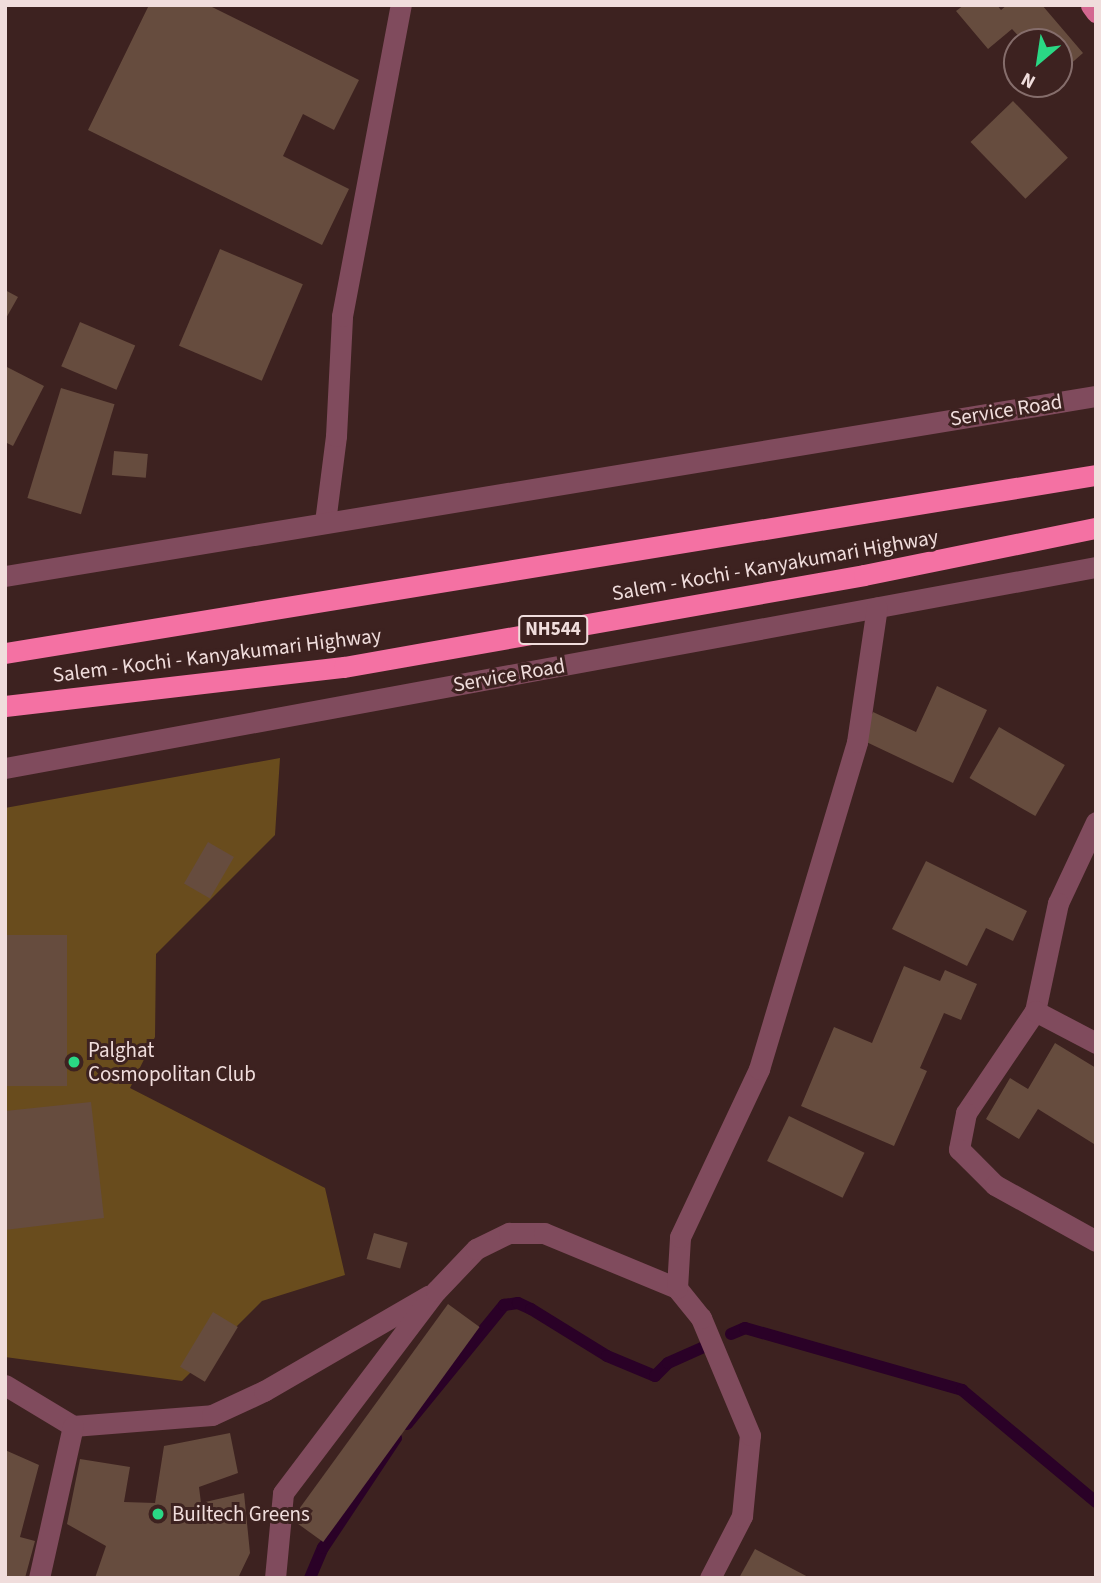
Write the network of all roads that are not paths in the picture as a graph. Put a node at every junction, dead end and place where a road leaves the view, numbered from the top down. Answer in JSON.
{"nodes":[{"id":1,"x":401,"y":5,"type":"edge"},
{"id":2,"x":1091,"y":5,"type":"edge"},
{"id":3,"x":1096,"y":12,"type":"edge"},
{"id":4,"x":1096,"y":396,"type":"edge"},
{"id":5,"x":1096,"y":475,"type":"edge"},
{"id":6,"x":325,"y":523,"type":"junction"},
{"id":7,"x":1096,"y":528,"type":"edge"},
{"id":8,"x":1096,"y":567,"type":"edge"},
{"id":9,"x":5,"y":576,"type":"edge"},
{"id":10,"x":877,"y":607,"type":"junction"},
{"id":11,"x":5,"y":653,"type":"edge"},
{"id":12,"x":5,"y":706,"type":"edge"},
{"id":13,"x":5,"y":768,"type":"edge"},
{"id":14,"x":1096,"y":822,"type":"edge"},
{"id":15,"x":1035,"y":1011,"type":"junction"},
{"id":16,"x":1096,"y":1043,"type":"edge"},
{"id":17,"x":1096,"y":1241,"type":"edge"},
{"id":18,"x":677,"y":1288,"type":"junction"},
{"id":19,"x":436,"y":1291,"type":"junction"},
{"id":20,"x":5,"y":1385,"type":"edge"},
{"id":21,"x":73,"y":1426,"type":"junction"},
{"id":22,"x":39,"y":1578,"type":"edge"},
{"id":23,"x":275,"y":1578,"type":"edge"},
{"id":24,"x":710,"y":1578,"type":"edge"}],
"edges":[{"from":1,"to":6,"type":"street"},
{"from":2,"to":3,"type":"main road"},
{"from":4,"to":6,"type":"street","name":"Service Road"},
{"from":5,"to":11,"type":"highway","name":"Salem - Kochi - Kanyakumari Highway"},
{"from":6,"to":9,"type":"street","name":"Service Road"},
{"from":7,"to":12,"type":"highway","name":"Salem - Kochi - Kanyakumari Highway","number":"NH544"},
{"from":8,"to":10,"type":"street","name":"Service Road"},
{"from":10,"to":13,"type":"street","name":"Service Road"},
{"from":10,"to":18,"type":"street"},
{"from":14,"to":15,"type":"street"},
{"from":15,"to":16,"type":"street"},
{"from":15,"to":17,"type":"street"},
{"from":18,"to":19,"type":"street"},
{"from":18,"to":24,"type":"street"},
{"from":19,"to":21,"type":"street"},
{"from":19,"to":23,"type":"street"},
{"from":20,"to":21,"type":"street"},
{"from":21,"to":22,"type":"street"}]}
